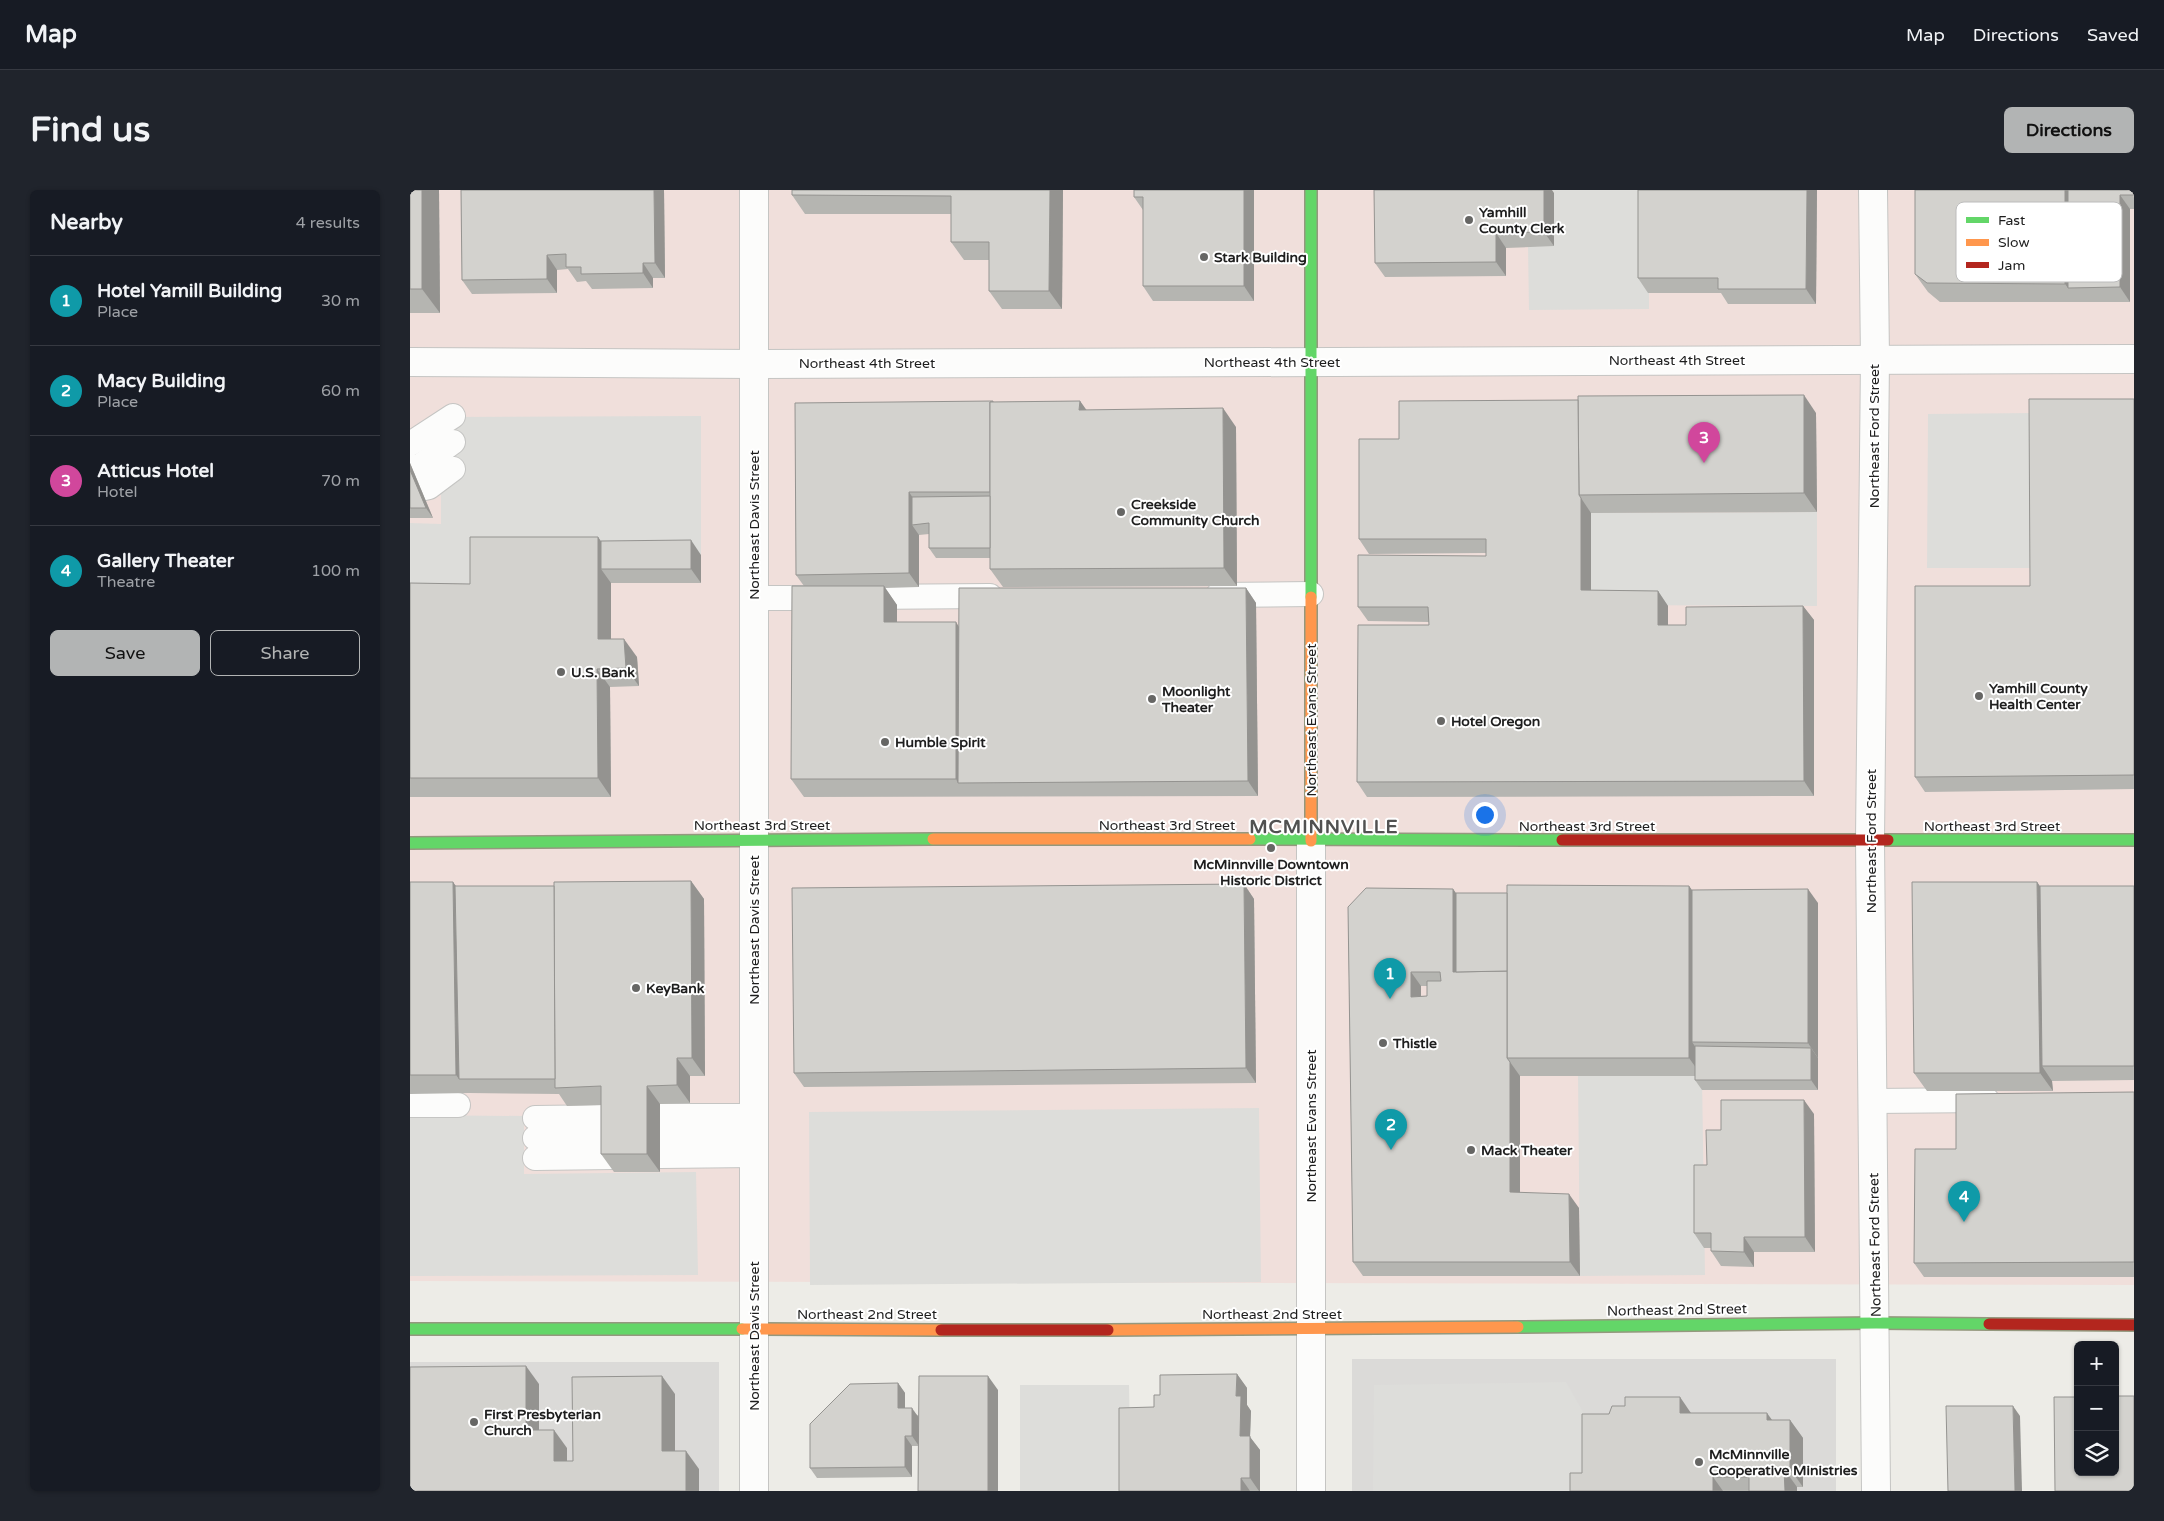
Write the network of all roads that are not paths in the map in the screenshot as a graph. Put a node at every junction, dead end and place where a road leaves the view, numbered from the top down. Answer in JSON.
{"nodes":[{"id":1,"x":754,"y":190,"type":"edge"},
{"id":2,"x":1311,"y":190,"type":"edge"},
{"id":3,"x":1873,"y":190,"type":"edge"},
{"id":4,"x":1875,"y":359,"type":"junction"},
{"id":5,"x":2134,"y":359,"type":"edge"},
{"id":6,"x":410,"y":362,"type":"edge"},
{"id":7,"x":1311,"y":363,"type":"junction"},
{"id":8,"x":754,"y":364,"type":"junction"},
{"id":9,"x":453,"y":416,"type":"dead end"},
{"id":10,"x":453,"y":442,"type":"dead end"},
{"id":11,"x":410,"y":444,"type":"edge"},
{"id":12,"x":453,"y":469,"type":"dead end"},
{"id":13,"x":1311,"y":594,"type":"junction"},
{"id":14,"x":1192,"y":595,"type":"edge"},
{"id":15,"x":1013,"y":596,"type":"edge"},
{"id":16,"x":754,"y":598,"type":"junction"},
{"id":17,"x":754,"y":840,"type":"junction"},
{"id":18,"x":2134,"y":840,"type":"edge"},
{"id":19,"x":1311,"y":841,"type":"junction"},
{"id":20,"x":1870,"y":841,"type":"junction"},
{"id":21,"x":410,"y":843,"type":"edge"},
{"id":22,"x":2008,"y":1100,"type":"edge"},
{"id":23,"x":1873,"y":1101,"type":"junction"},
{"id":24,"x":410,"y":1105,"type":"edge"},
{"id":25,"x":458,"y":1105,"type":"edge"},
{"id":26,"x":754,"y":1135,"type":"junction"},
{"id":27,"x":614,"y":1137,"type":"edge"},
{"id":28,"x":535,"y":1138,"type":"dead end"},
{"id":29,"x":1876,"y":1323,"type":"junction"},
{"id":30,"x":2134,"y":1325,"type":"edge"},
{"id":31,"x":754,"y":1328,"type":"junction"},
{"id":32,"x":410,"y":1329,"type":"edge"},
{"id":33,"x":1311,"y":1330,"type":"junction"},
{"id":34,"x":754,"y":1491,"type":"edge"},
{"id":35,"x":1311,"y":1491,"type":"edge"},
{"id":36,"x":1876,"y":1491,"type":"edge"}],
"edges":[{"from":1,"to":8,"type":"street","name":"Northeast Davis Street"},
{"from":2,"to":7,"type":"street","name":"Northeast Evans Street"},
{"from":3,"to":4,"type":"street","name":"Northeast Ford Street"},
{"from":4,"to":5,"type":"street","name":"Northeast 4th Street"},
{"from":4,"to":7,"type":"street","name":"Northeast 4th Street"},
{"from":4,"to":20,"type":"street","name":"Northeast Ford Street"},
{"from":6,"to":8,"type":"street","name":"Northeast 4th Street"},
{"from":7,"to":8,"type":"street","name":"Northeast 4th Street"},
{"from":7,"to":13,"type":"street","name":"Northeast Evans Street"},
{"from":8,"to":16,"type":"street","name":"Northeast Davis Street"},
{"from":9,"to":11,"type":"lane"},
{"from":10,"to":12,"type":"lane"},
{"from":13,"to":14,"type":"lane"},
{"from":13,"to":19,"type":"street","name":"Northeast Evans Street"},
{"from":15,"to":16,"type":"lane"},
{"from":16,"to":17,"type":"street","name":"Northeast Davis Street"},
{"from":17,"to":19,"type":"street","name":"Northeast 3rd Street"},
{"from":17,"to":21,"type":"street","name":"Northeast 3rd Street"},
{"from":17,"to":26,"type":"street","name":"Northeast Davis Street"},
{"from":18,"to":20,"type":"street","name":"Northeast 3rd Street"},
{"from":19,"to":20,"type":"street","name":"Northeast 3rd Street"},
{"from":19,"to":33,"type":"street","name":"Northeast Evans Street"},
{"from":20,"to":23,"type":"street","name":"Northeast Ford Street"},
{"from":22,"to":23,"type":"lane"},
{"from":23,"to":29,"type":"street","name":"Northeast Ford Street"},
{"from":24,"to":25,"type":"lane"},
{"from":26,"to":26,"type":"lane"},
{"from":26,"to":31,"type":"street","name":"Northeast Davis Street"},
{"from":27,"to":28,"type":"lane"},
{"from":29,"to":30,"type":"street","name":"Northeast 2nd Street"},
{"from":29,"to":33,"type":"street","name":"Northeast 2nd Street"},
{"from":29,"to":36,"type":"street","name":"Northeast Ford Street"},
{"from":31,"to":32,"type":"street","name":"Northeast 2nd Street"},
{"from":31,"to":33,"type":"street","name":"Northeast 2nd Street"},
{"from":31,"to":34,"type":"street","name":"Northeast Davis Street"},
{"from":33,"to":35,"type":"street","name":"Northeast Evans Street"}]}
